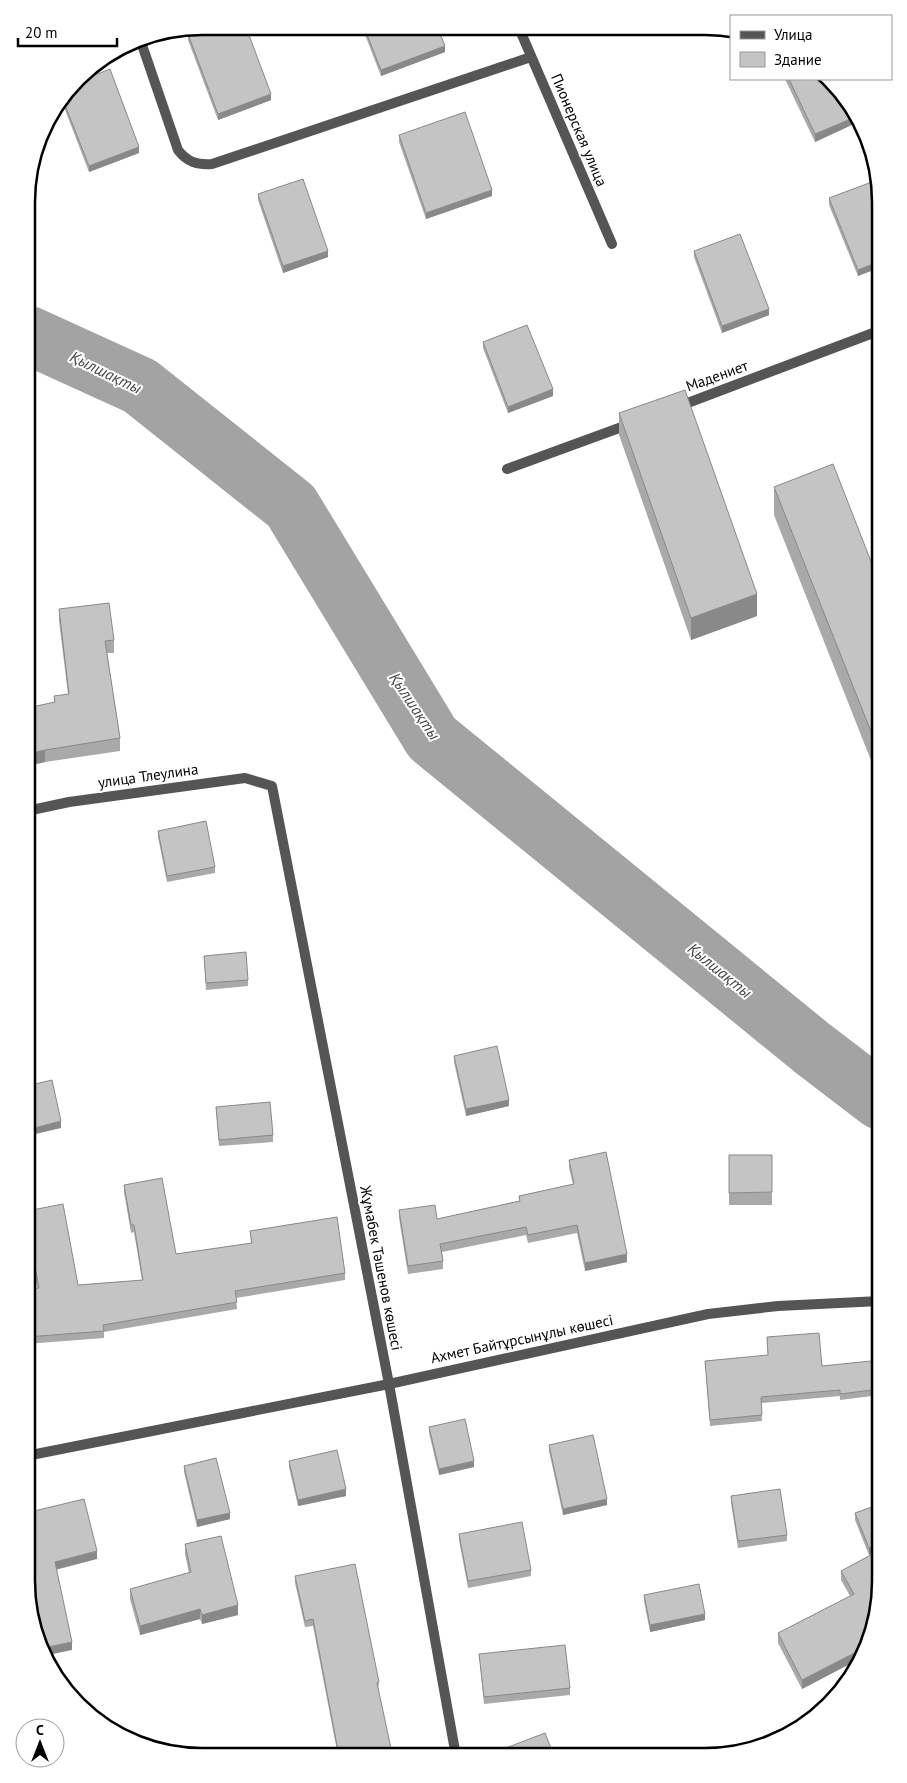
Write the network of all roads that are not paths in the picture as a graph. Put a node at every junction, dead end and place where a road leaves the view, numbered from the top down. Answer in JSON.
{"nodes":[{"id":1,"x":522,"y":35,"type":"edge"},
{"id":2,"x":143,"y":46,"type":"edge"},
{"id":3,"x":532,"y":56,"type":"junction"},
{"id":4,"x":612,"y":244,"type":"dead end"},
{"id":5,"x":872,"y":333,"type":"edge"},
{"id":6,"x":664,"y":412,"type":"edge"},
{"id":7,"x":636,"y":422,"type":"edge"},
{"id":8,"x":507,"y":469,"type":"dead end"},
{"id":9,"x":272,"y":786,"type":"joint"},
{"id":10,"x":35,"y":809,"type":"edge"},
{"id":11,"x":872,"y":1301,"type":"edge"},
{"id":12,"x":389,"y":1384,"type":"junction"},
{"id":13,"x":35,"y":1454,"type":"edge"},
{"id":14,"x":455,"y":1748,"type":"edge"}],
"edges":[{"from":1,"to":3,"type":"street","name":"Пионерская улица"},
{"from":2,"to":3,"type":"street"},
{"from":3,"to":4,"type":"street","name":"Пионерская улица"},
{"from":5,"to":6,"type":"street","name":"Мадениет"},
{"from":7,"to":8,"type":"street"},
{"from":9,"to":10,"type":"street","name":"улица Тлеулина"},
{"from":9,"to":12,"type":"street","name":"Жұмабек Тәшенов көшесі"},
{"from":11,"to":12,"type":"street","name":"Ахмет Байтұрсынұлы көшесі"},
{"from":12,"to":13,"type":"street","name":"Ахмет Байтұрсынұлы көшесі"},
{"from":12,"to":14,"type":"street","name":"Жұмабек Тәшенов көшесі"}]}
